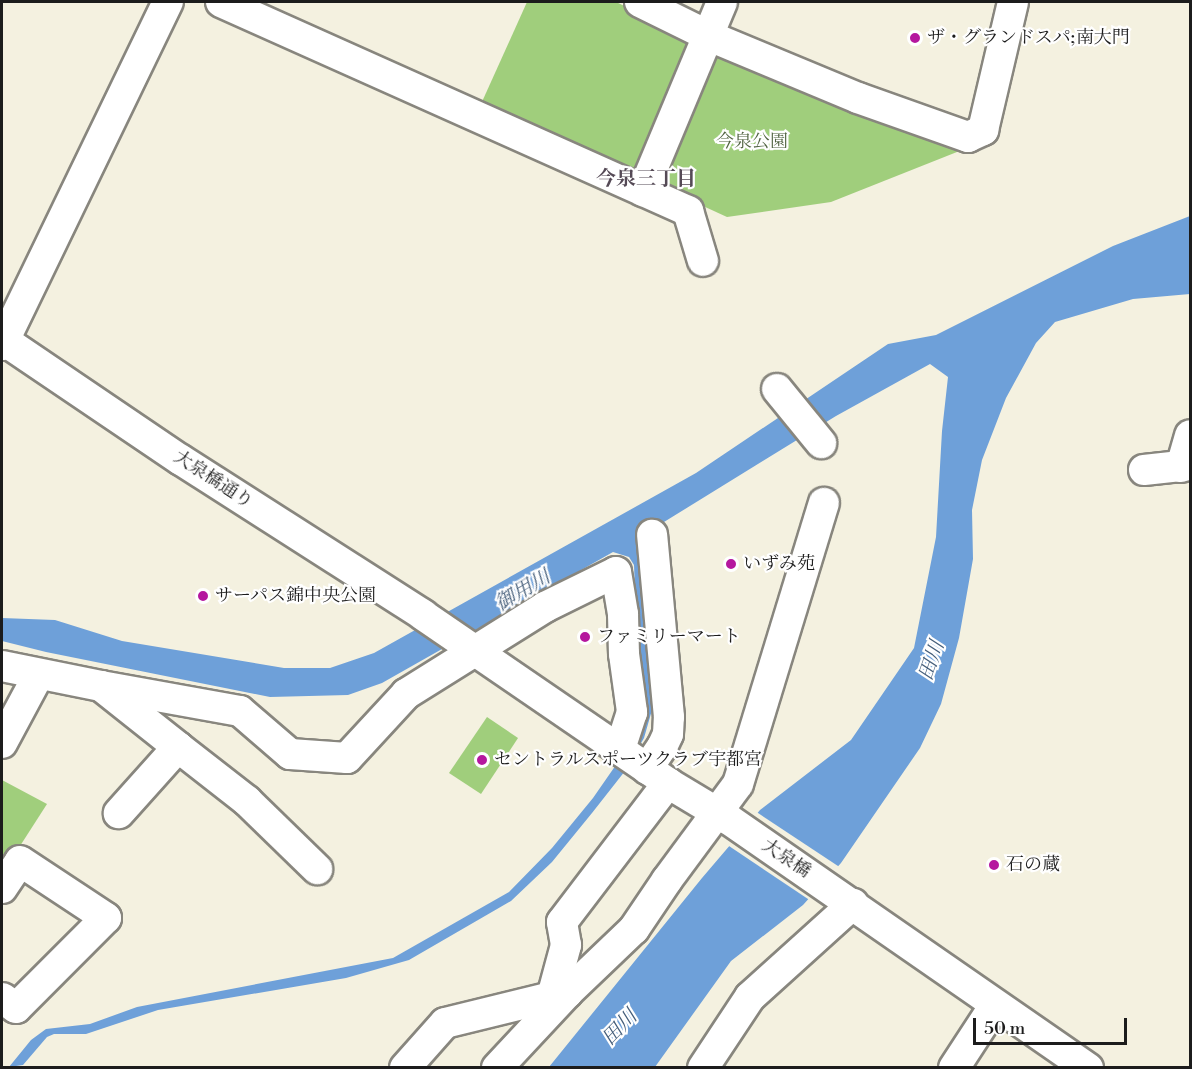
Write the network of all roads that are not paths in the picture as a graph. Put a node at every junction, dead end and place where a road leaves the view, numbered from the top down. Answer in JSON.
{"nodes":[{"id":1,"x":168,"y":2,"type":"edge"},
{"id":2,"x":221,"y":2,"type":"edge"},
{"id":3,"x":640,"y":2,"type":"edge"},
{"id":4,"x":722,"y":2,"type":"edge"},
{"id":5,"x":1013,"y":2,"type":"edge"},
{"id":6,"x":709,"y":36,"type":"junction"},
{"id":7,"x":643,"y":191,"type":"junction"},
{"id":8,"x":703,"y":261,"type":"dead end"},
{"id":9,"x":2,"y":342,"type":"edge"},
{"id":10,"x":777,"y":389,"type":"dead end"},
{"id":11,"x":1191,"y":435,"type":"edge"},
{"id":12,"x":821,"y":443,"type":"dead end"},
{"id":13,"x":1186,"y":466,"type":"edge"},
{"id":14,"x":1144,"y":470,"type":"dead end"},
{"id":15,"x":824,"y":503,"type":"dead end"},
{"id":16,"x":652,"y":535,"type":"dead end"},
{"id":17,"x":475,"y":652,"type":"junction"},
{"id":18,"x":2,"y":666,"type":"edge"},
{"id":19,"x":39,"y":674,"type":"junction"},
{"id":20,"x":101,"y":686,"type":"junction"},
{"id":21,"x":2,"y":743,"type":"edge"},
{"id":22,"x":178,"y":747,"type":"junction"},
{"id":23,"x":620,"y":750,"type":"junction"},
{"id":24,"x":657,"y":776,"type":"junction"},
{"id":25,"x":119,"y":813,"type":"dead end"},
{"id":26,"x":722,"y":817,"type":"junction"},
{"id":27,"x":316,"y":869,"type":"dead end"},
{"id":28,"x":2,"y":888,"type":"edge"},
{"id":29,"x":849,"y":901,"type":"junction"},
{"id":30,"x":559,"y":995,"type":"junction"},
{"id":31,"x":2,"y":998,"type":"edge"},
{"id":32,"x":995,"y":1005,"type":"junction"},
{"id":33,"x":405,"y":1068,"type":"edge"},
{"id":34,"x":497,"y":1068,"type":"edge"},
{"id":35,"x":703,"y":1068,"type":"edge"},
{"id":36,"x":954,"y":1068,"type":"edge"},
{"id":37,"x":1088,"y":1068,"type":"edge"}],
"edges":[{"from":1,"to":9,"type":"street"},
{"from":2,"to":7,"type":"street"},
{"from":3,"to":6,"type":"street"},
{"from":4,"to":6,"type":"street"},
{"from":5,"to":6,"type":"street"},
{"from":6,"to":7,"type":"street"},
{"from":7,"to":8,"type":"street"},
{"from":9,"to":17,"type":"street","name":"大泉橋通り"},
{"from":10,"to":12,"type":"street"},
{"from":11,"to":13,"type":"street"},
{"from":13,"to":14,"type":"street"},
{"from":15,"to":26,"type":"street"},
{"from":16,"to":24,"type":"street"},
{"from":17,"to":20,"type":"street"},
{"from":17,"to":23,"type":"street"},
{"from":17,"to":23,"type":"street"},
{"from":18,"to":19,"type":"street"},
{"from":19,"to":20,"type":"street"},
{"from":19,"to":21,"type":"street"},
{"from":20,"to":22,"type":"street"},
{"from":22,"to":25,"type":"street"},
{"from":22,"to":27,"type":"street"},
{"from":23,"to":24,"type":"street"},
{"from":24,"to":26,"type":"street"},
{"from":24,"to":30,"type":"street"},
{"from":26,"to":29,"type":"street","name":"大泉橋"},
{"from":26,"to":30,"type":"street"},
{"from":28,"to":31,"type":"street"},
{"from":29,"to":32,"type":"street","name":"大泉橋"},
{"from":29,"to":35,"type":"street"},
{"from":30,"to":33,"type":"street"},
{"from":30,"to":34,"type":"street"},
{"from":32,"to":36,"type":"street"},
{"from":32,"to":37,"type":"street","name":"大泉橋"}]}
